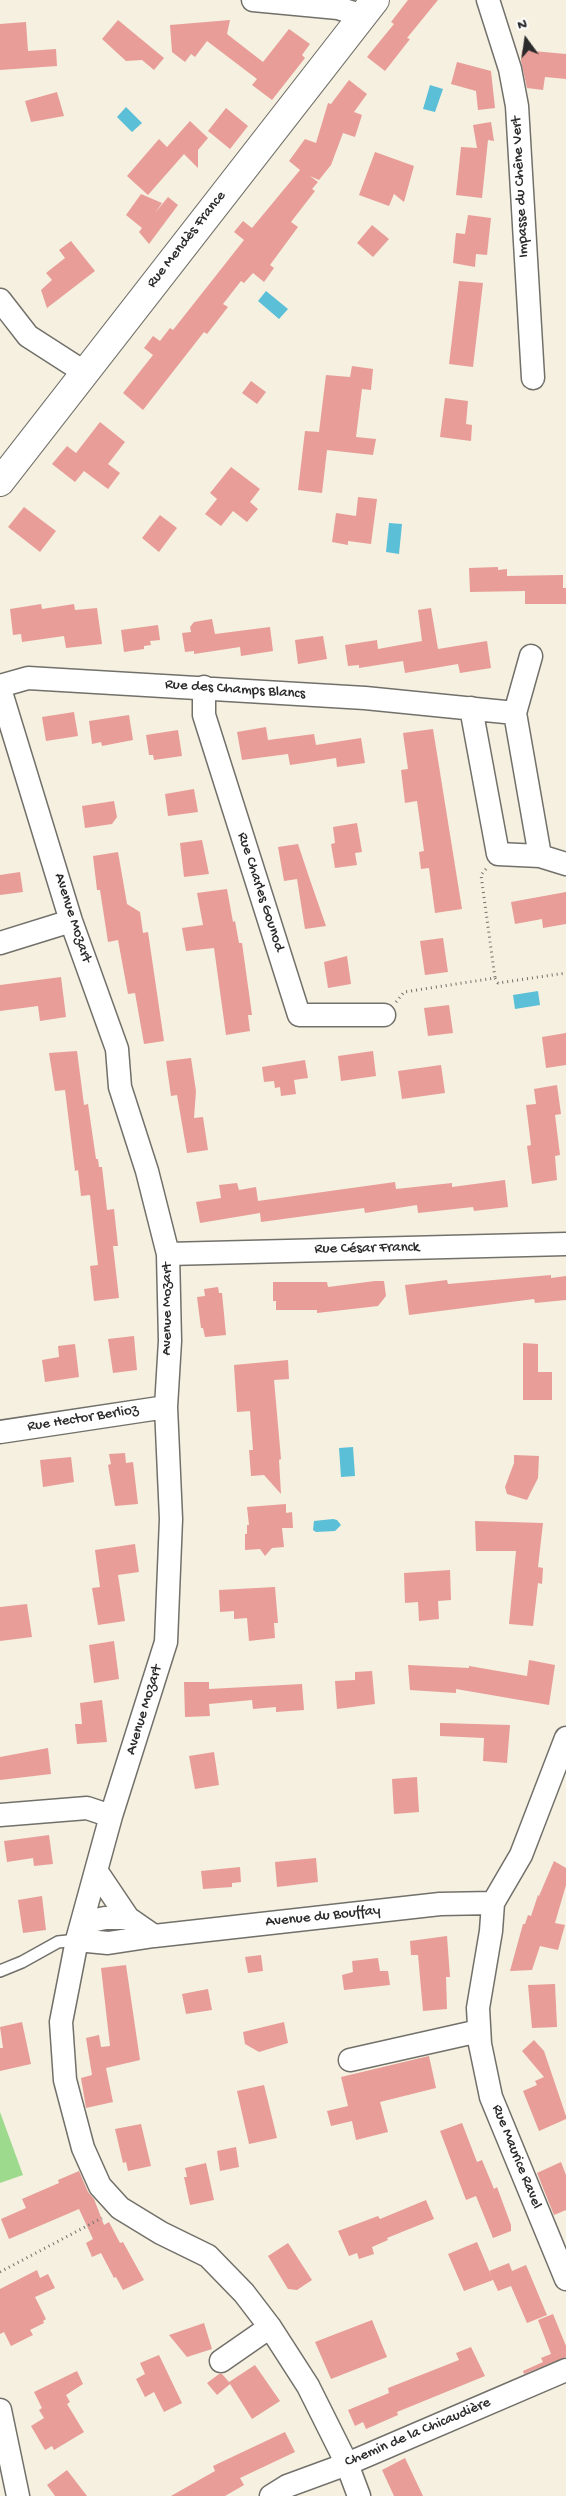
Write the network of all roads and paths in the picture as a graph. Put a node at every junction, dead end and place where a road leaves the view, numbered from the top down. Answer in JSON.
{"nodes":[{"id":1,"x":253,"y":0,"type":"edge"},
{"id":2,"x":488,"y":0,"type":"edge"},
{"id":3,"x":369,"y":8,"type":"edge"},
{"id":4,"x":0,"y":300,"type":"edge"},
{"id":5,"x":84,"y":372,"type":"junction"},
{"id":6,"x":533,"y":378,"type":"dead end"},
{"id":7,"x":0,"y":482,"type":"edge"},
{"id":8,"x":531,"y":656,"type":"dead end"},
{"id":9,"x":204,"y":687,"type":"junction"},
{"id":10,"x":0,"y":688,"type":"edge"},
{"id":11,"x":471,"y":708,"type":"junction"},
{"id":12,"x":515,"y":713,"type":"junction"},
{"id":13,"x":498,"y":854,"type":"junction"},
{"id":14,"x":540,"y":856,"type":"junction"},
{"id":15,"x":566,"y":864,"type":"edge"},
{"id":16,"x":71,"y":922,"type":"junction"},
{"id":17,"x":0,"y":943,"type":"edge"},
{"id":18,"x":566,"y":973,"type":"edge"},
{"id":19,"x":495,"y":978,"type":"junction"},
{"id":20,"x":384,"y":1015,"type":"joint"},
{"id":21,"x":566,"y":1244,"type":"edge"},
{"id":22,"x":168,"y":1254,"type":"junction"},
{"id":23,"x":166,"y":1407,"type":"junction"},
{"id":24,"x":0,"y":1432,"type":"edge"},
{"id":25,"x":566,"y":1738,"type":"edge"},
{"id":26,"x":0,"y":1815,"type":"edge"},
{"id":27,"x":112,"y":1816,"type":"junction"},
{"id":28,"x":97,"y":1872,"type":"junction"},
{"id":29,"x":492,"y":1904,"type":"junction"},
{"id":30,"x":128,"y":1918,"type":"junction"},
{"id":31,"x":80,"y":1932,"type":"junction"},
{"id":32,"x":154,"y":1936,"type":"junction"},
{"id":33,"x":0,"y":1971,"type":"edge"},
{"id":34,"x":479,"y":2031,"type":"junction"},
{"id":35,"x":350,"y":2060,"type":"dead end"},
{"id":36,"x":120,"y":2208,"type":"junction"},
{"id":37,"x":0,"y":2272,"type":"edge"},
{"id":38,"x":566,"y":2279,"type":"edge"},
{"id":39,"x":270,"y":2327,"type":"junction"},
{"id":40,"x":221,"y":2362,"type":"dead end"},
{"id":41,"x":566,"y":2370,"type":"edge"},
{"id":42,"x":0,"y":2410,"type":"edge"},
{"id":43,"x":347,"y":2464,"type":"junction"},
{"id":44,"x":18,"y":2496,"type":"edge"},
{"id":45,"x":271,"y":2496,"type":"edge"},
{"id":46,"x":359,"y":2496,"type":"edge"}],
"edges":[{"from":1,"to":3,"type":"street"},
{"from":2,"to":6,"type":"street","name":"Impasse du Chêne Vert"},
{"from":3,"to":5,"type":"street","name":"Rue Mendès France"},
{"from":4,"to":5,"type":"street"},
{"from":5,"to":7,"type":"street","name":"Rue Mendès France"},
{"from":8,"to":12,"type":"street"},
{"from":9,"to":10,"type":"street","name":"Rue des Champs Blancs"},
{"from":9,"to":11,"type":"street","name":"Rue des Champs Blancs"},
{"from":9,"to":20,"type":"street","name":"Rue Charles Gounod"},
{"from":10,"to":16,"type":"street","name":"Avenue Mozart"},
{"from":11,"to":12,"type":"street","name":"Rue des Champs Blancs"},
{"from":11,"to":13,"type":"street"},
{"from":12,"to":14,"type":"street"},
{"from":13,"to":14,"type":"street"},
{"from":13,"to":19,"type":"path"},
{"from":14,"to":15,"type":"street"},
{"from":16,"to":17,"type":"street"},
{"from":16,"to":22,"type":"street","name":"Avenue Mozart"},
{"from":18,"to":19,"type":"path"},
{"from":19,"to":20,"type":"path"},
{"from":21,"to":22,"type":"street","name":"Rue César Franck"},
{"from":22,"to":23,"type":"street","name":"Avenue Mozart"},
{"from":23,"to":24,"type":"street","name":"Rue Hector Berlioz"},
{"from":23,"to":27,"type":"street","name":"Avenue Mozart"},
{"from":25,"to":29,"type":"street","name":"Rue Maurice Ravel"},
{"from":26,"to":27,"type":"street"},
{"from":27,"to":28,"type":"street","name":"Avenue Mozart"},
{"from":28,"to":30,"type":"street"},
{"from":28,"to":31,"type":"street","name":"Avenue Mozart"},
{"from":29,"to":32,"type":"street","name":"Avenue du Bouffay"},
{"from":29,"to":34,"type":"street","name":"Rue Maurice Ravel"},
{"from":30,"to":31,"type":"street"},
{"from":30,"to":32,"type":"street"},
{"from":31,"to":32,"type":"street","name":"Avenue du Bouffay"},
{"from":31,"to":33,"type":"lane"},
{"from":31,"to":36,"type":"street","name":"Avenue Mozart"},
{"from":34,"to":35,"type":"street"},
{"from":34,"to":38,"type":"street","name":"Rue Maurice Ravel"},
{"from":36,"to":37,"type":"path"},
{"from":36,"to":39,"type":"street","name":"Avenue Mozart"},
{"from":39,"to":40,"type":"street"},
{"from":39,"to":43,"type":"street","name":"Avenue Mozart"},
{"from":41,"to":43,"type":"street","name":"Chemin de la Chicaudière"},
{"from":42,"to":44,"type":"street"},
{"from":43,"to":45,"type":"street","name":"Chemin de la Chicaudière"},
{"from":43,"to":46,"type":"street","name":"Avenue Mozart"}]}
